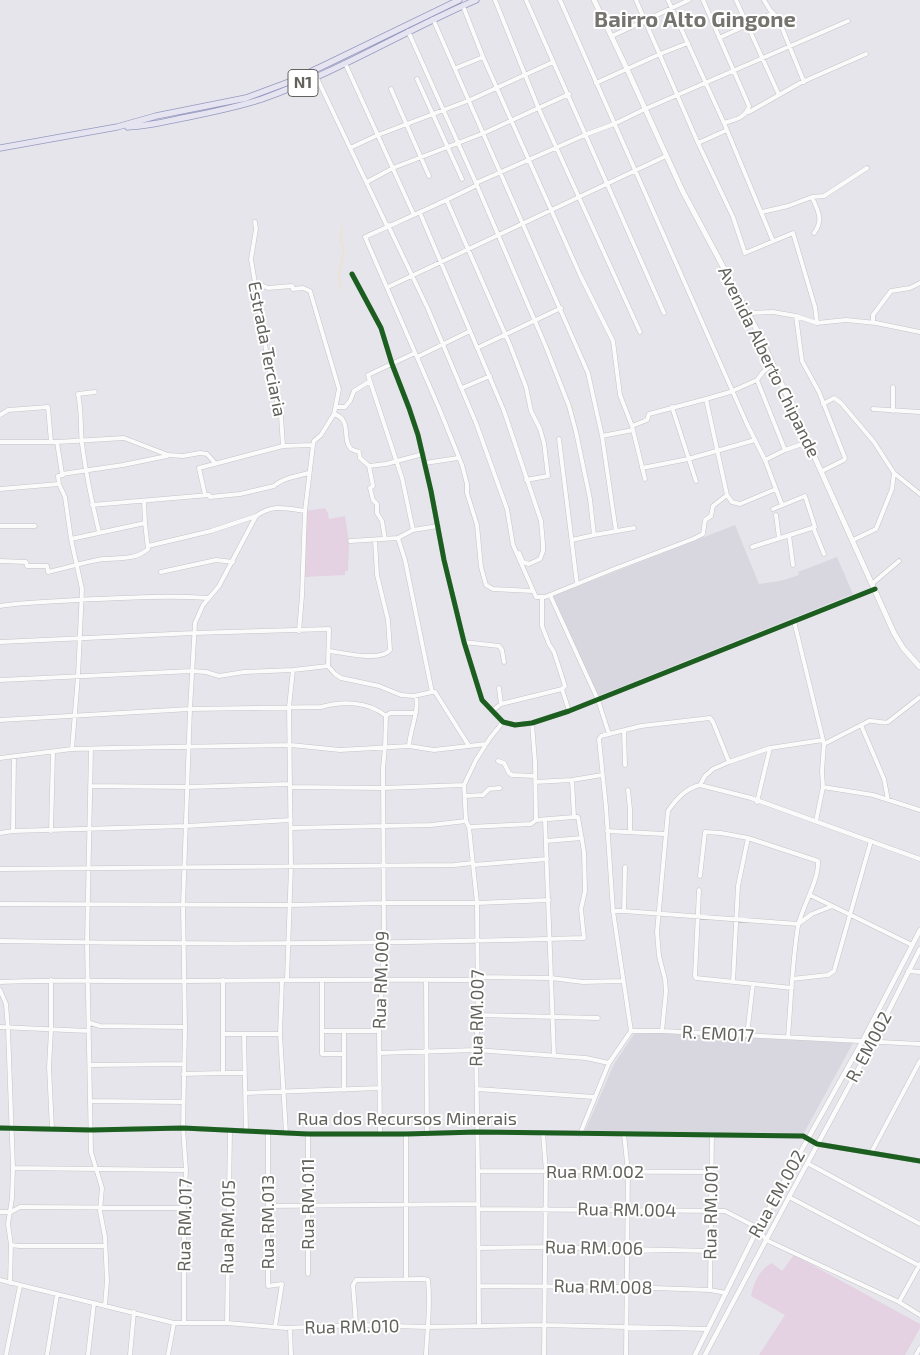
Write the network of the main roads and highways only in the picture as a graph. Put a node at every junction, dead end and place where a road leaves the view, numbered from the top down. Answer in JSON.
{"nodes":[{"id":1,"x":459,"y":0,"type":"edge"},
{"id":2,"x":476,"y":0,"type":"edge"},
{"id":3,"x":594,"y":0,"type":"edge"},
{"id":4,"x":117,"y":127,"type":"junction"},
{"id":5,"x":0,"y":148,"type":"edge"},
{"id":6,"x":920,"y":667,"type":"edge"}],
"edges":[{"from":1,"to":4,"type":"highway","number":"N1"},
{"from":2,"to":4,"type":"highway","number":"N1"},
{"from":3,"to":6,"type":"main road","name":"Avenida Alberto Chipande"},
{"from":4,"to":5,"type":"highway","number":"N1"}]}
